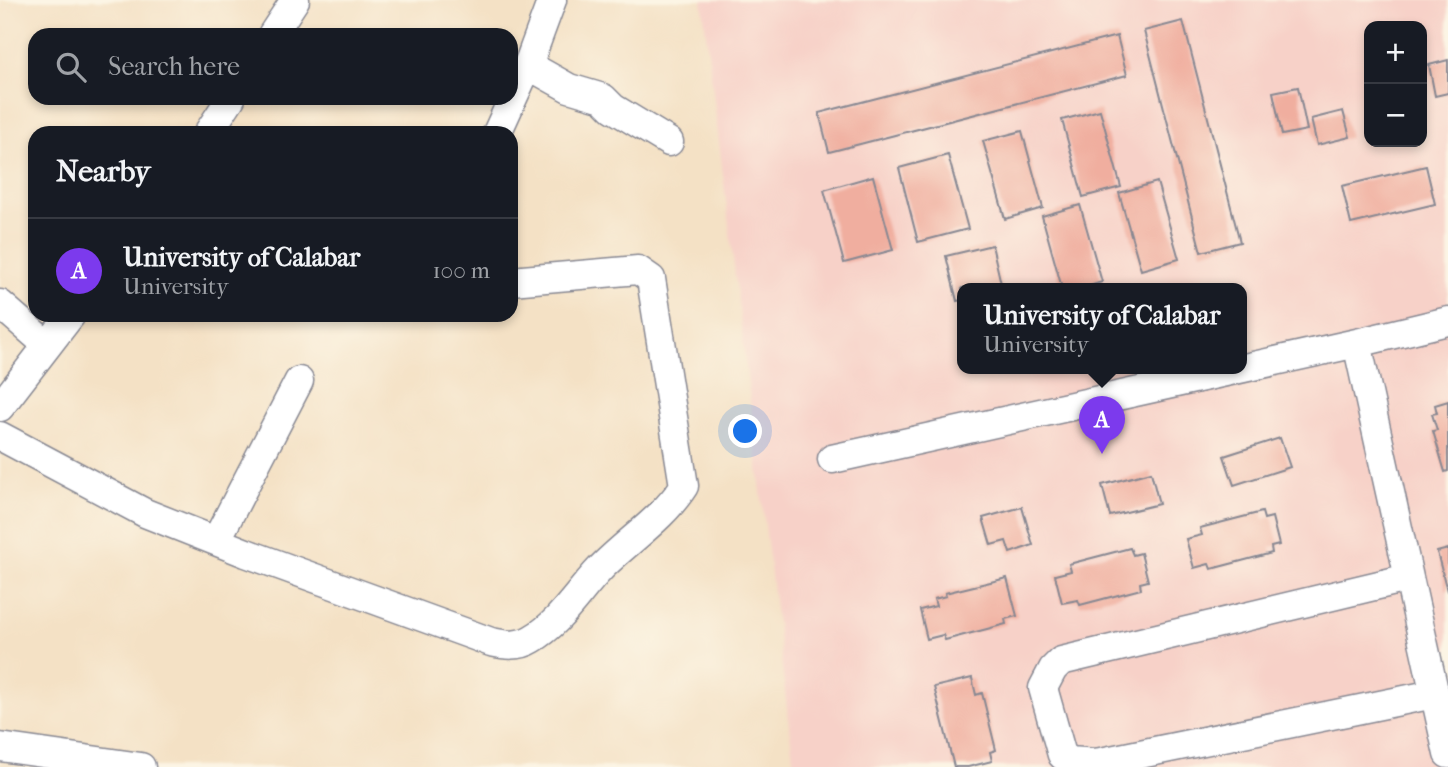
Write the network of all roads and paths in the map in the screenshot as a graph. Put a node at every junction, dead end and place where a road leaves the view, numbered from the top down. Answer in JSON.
{"nodes":[{"id":1,"x":295,"y":0,"type":"edge"},
{"id":2,"x":552,"y":0,"type":"edge"},
{"id":3,"x":277,"y":28,"type":"edge"},
{"id":4,"x":528,"y":65,"type":"junction"},
{"id":5,"x":518,"y":87,"type":"edge"},
{"id":6,"x":226,"y":105,"type":"edge"},
{"id":7,"x":510,"y":105,"type":"edge"},
{"id":8,"x":213,"y":126,"type":"edge"},
{"id":9,"x":500,"y":126,"type":"edge"},
{"id":10,"x":669,"y":142,"type":"dead end"},
{"id":11,"x":518,"y":280,"type":"edge"},
{"id":12,"x":0,"y":304,"type":"edge"},
{"id":13,"x":1448,"y":321,"type":"edge"},
{"id":14,"x":65,"y":322,"type":"edge"},
{"id":15,"x":1357,"y":343,"type":"junction"},
{"id":16,"x":47,"y":345,"type":"junction"},
{"id":17,"x":1247,"y":367,"type":"edge"},
{"id":18,"x":1217,"y":374,"type":"edge"},
{"id":19,"x":299,"y":382,"type":"dead end"},
{"id":20,"x":0,"y":407,"type":"edge"},
{"id":21,"x":0,"y":436,"type":"edge"},
{"id":22,"x":832,"y":459,"type":"dead end"},
{"id":23,"x":216,"y":541,"type":"junction"},
{"id":24,"x":1408,"y":578,"type":"junction"},
{"id":25,"x":1434,"y":694,"type":"junction"},
{"id":26,"x":0,"y":747,"type":"edge"},
{"id":27,"x":1448,"y":754,"type":"edge"},
{"id":28,"x":141,"y":767,"type":"edge"}],
"edges":[{"from":1,"to":3,"type":"street"},
{"from":2,"to":4,"type":"street"},
{"from":4,"to":5,"type":"street"},
{"from":4,"to":10,"type":"street"},
{"from":6,"to":8,"type":"street"},
{"from":7,"to":9,"type":"street"},
{"from":11,"to":23,"type":"street"},
{"from":12,"to":16,"type":"street"},
{"from":13,"to":15,"type":"street"},
{"from":14,"to":16,"type":"street"},
{"from":15,"to":17,"type":"street"},
{"from":15,"to":24,"type":"street"},
{"from":16,"to":20,"type":"street"},
{"from":18,"to":22,"type":"street"},
{"from":19,"to":23,"type":"street"},
{"from":21,"to":23,"type":"street"},
{"from":24,"to":25,"type":"street"},
{"from":24,"to":25,"type":"street"},
{"from":25,"to":27,"type":"street"},
{"from":26,"to":28,"type":"street"}]}
